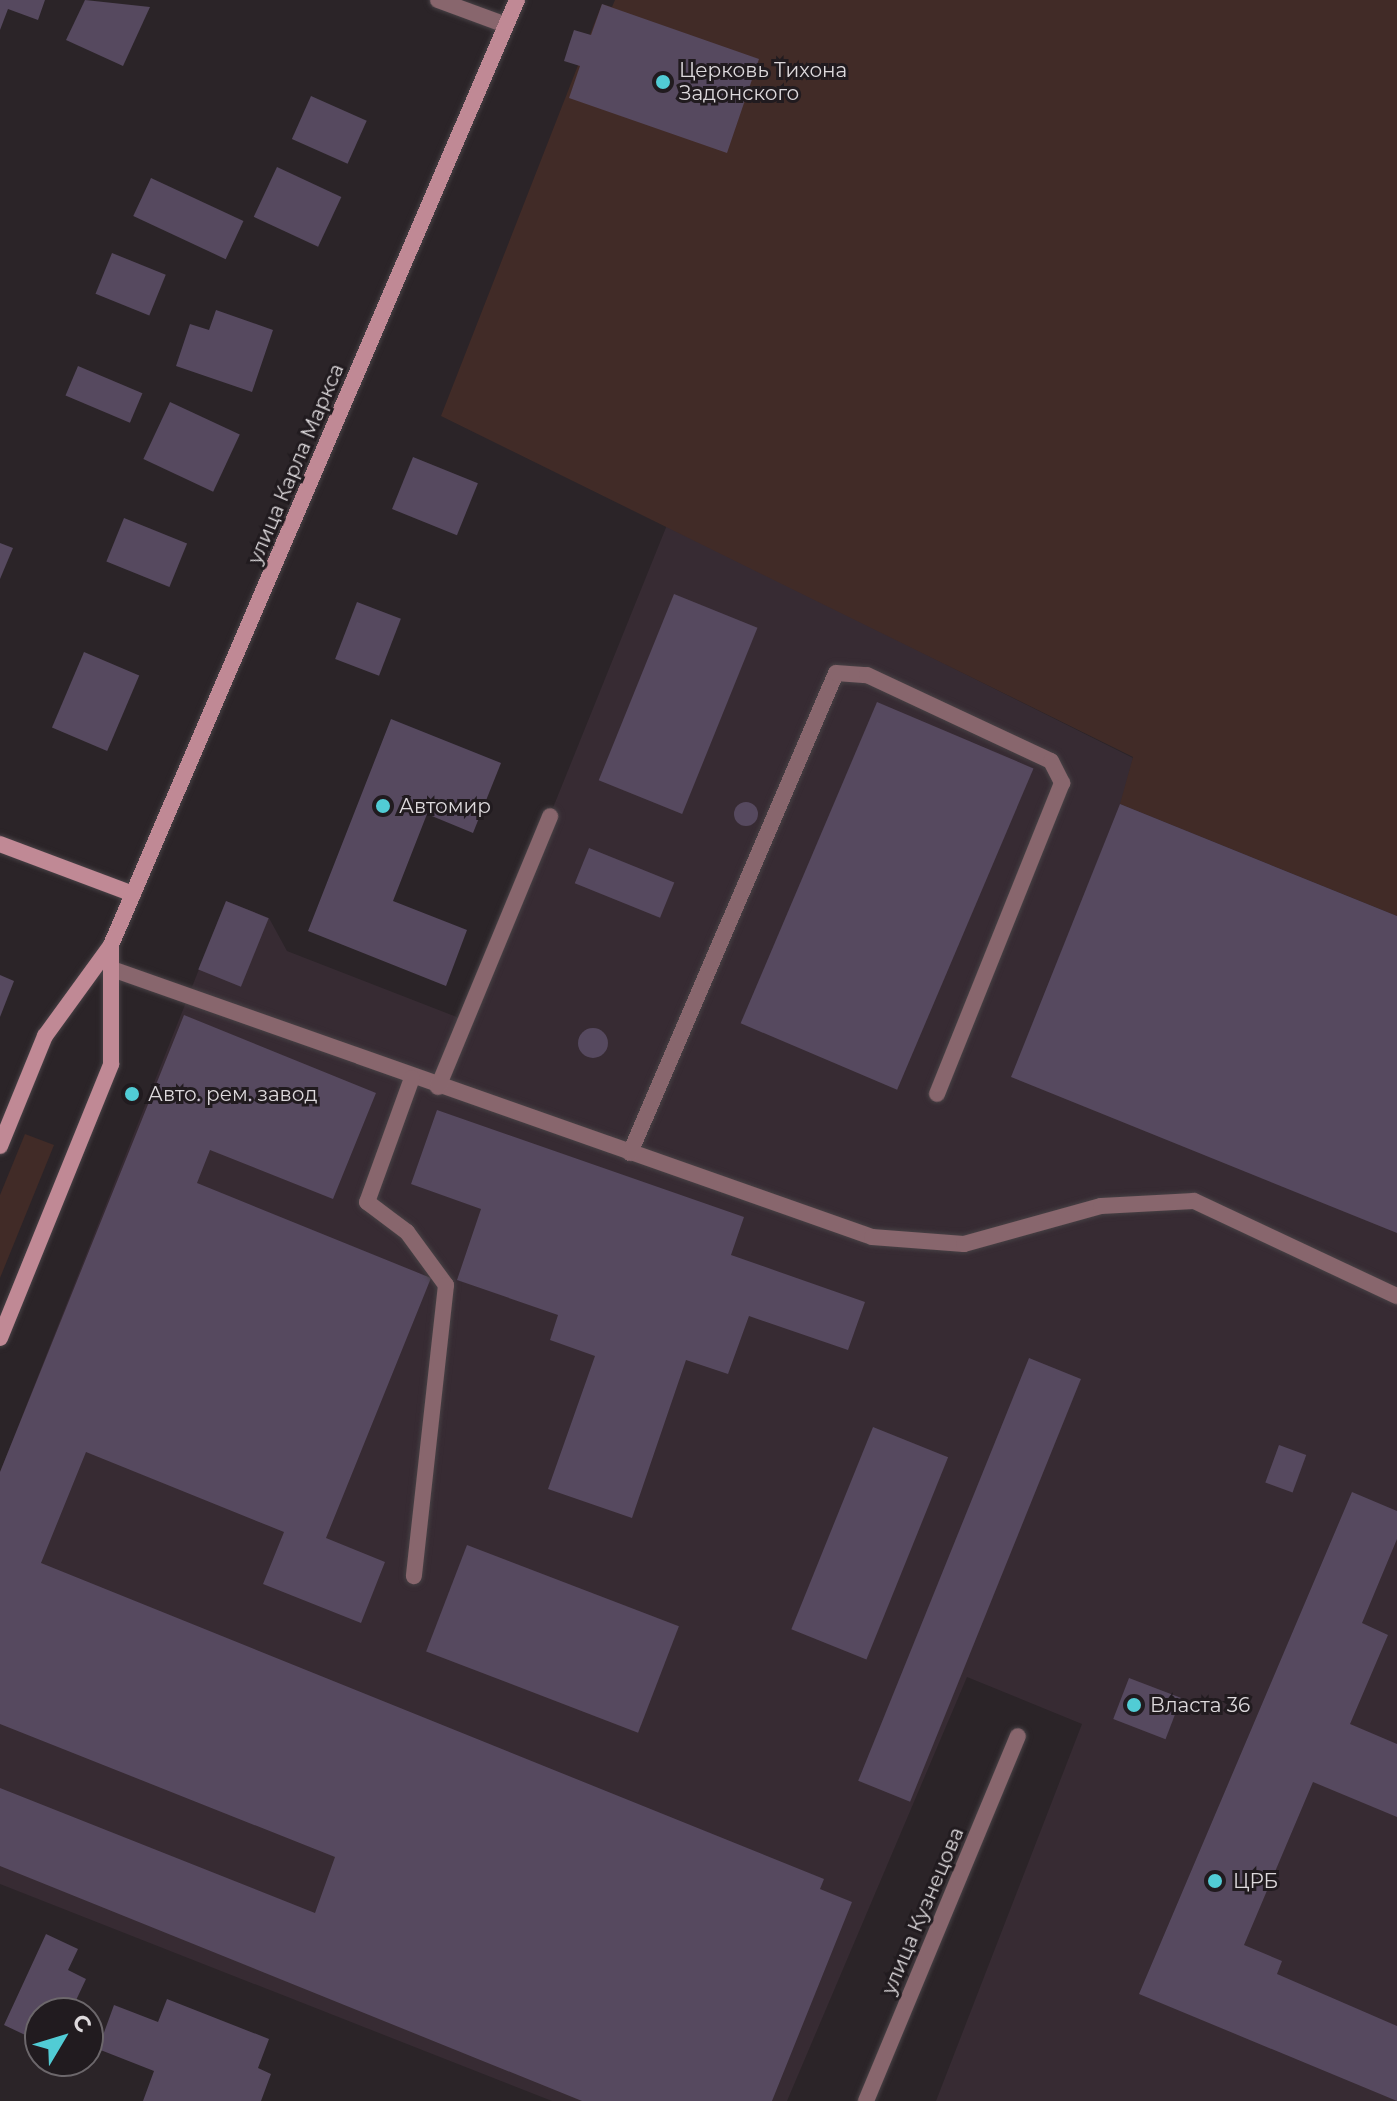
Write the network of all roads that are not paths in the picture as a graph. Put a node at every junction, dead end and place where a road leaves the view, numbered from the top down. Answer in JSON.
{"nodes":[{"id":1,"x":438,"y":0,"type":"edge"},
{"id":2,"x":517,"y":0,"type":"edge"},
{"id":3,"x":506,"y":25,"type":"junction"},
{"id":4,"x":550,"y":816,"type":"dead end"},
{"id":5,"x":0,"y":844,"type":"edge"},
{"id":6,"x":133,"y":894,"type":"junction"},
{"id":7,"x":111,"y":945,"type":"junction"},
{"id":8,"x":112,"y":969,"type":"junction"},
{"id":9,"x":412,"y":1078,"type":"junction"},
{"id":10,"x":438,"y":1087,"type":"junction"},
{"id":11,"x":937,"y":1094,"type":"dead end"},
{"id":12,"x":0,"y":1146,"type":"edge"},
{"id":13,"x":630,"y":1153,"type":"junction"},
{"id":14,"x":1397,"y":1296,"type":"edge"},
{"id":15,"x":0,"y":1338,"type":"edge"},
{"id":16,"x":414,"y":1576,"type":"dead end"},
{"id":17,"x":1018,"y":1736,"type":"dead end"},
{"id":18,"x":866,"y":2101,"type":"edge"}],
"edges":[{"from":1,"to":3,"type":"street"},
{"from":2,"to":3,"type":"main road","name":"улица Карла Маркса"},
{"from":3,"to":6,"type":"main road","name":"улица Карла Маркса"},
{"from":4,"to":10,"type":"street"},
{"from":5,"to":6,"type":"main road"},
{"from":6,"to":7,"type":"main road","name":"улица Карла Маркса"},
{"from":7,"to":8,"type":"main road","name":"улица Карла Маркса"},
{"from":7,"to":12,"type":"main road","name":"улица Карла Маркса"},
{"from":8,"to":9,"type":"street"},
{"from":8,"to":15,"type":"main road","name":"улица Карла Маркса"},
{"from":9,"to":10,"type":"street"},
{"from":9,"to":16,"type":"street"},
{"from":10,"to":13,"type":"street"},
{"from":11,"to":13,"type":"street"},
{"from":13,"to":14,"type":"street"},
{"from":17,"to":18,"type":"street","name":"улица Кузнецова"}]}
